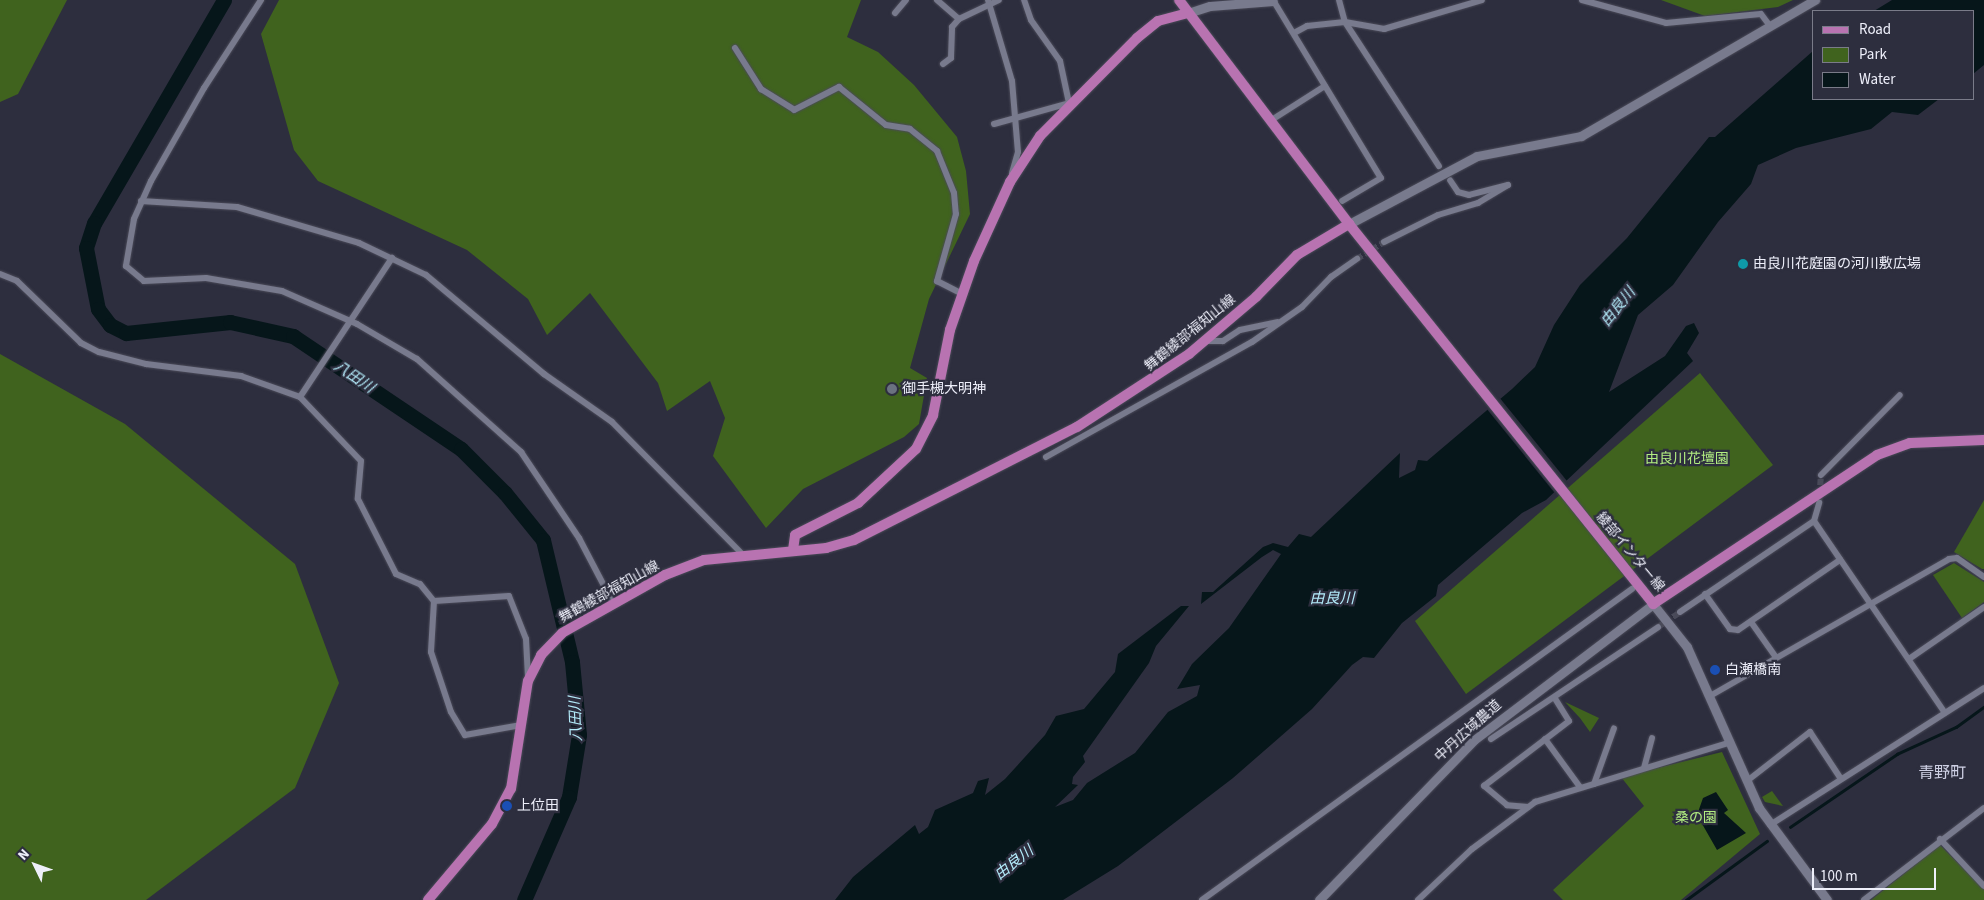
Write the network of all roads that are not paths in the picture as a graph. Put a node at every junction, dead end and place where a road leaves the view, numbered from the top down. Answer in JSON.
{"nodes":[{"id":1,"x":262,"y":0,"type":"edge"},
{"id":2,"x":906,"y":0,"type":"edge"},
{"id":3,"x":937,"y":0,"type":"edge"},
{"id":4,"x":999,"y":0,"type":"edge"},
{"id":5,"x":1024,"y":0,"type":"edge"},
{"id":6,"x":1178,"y":0,"type":"edge"},
{"id":7,"x":1273,"y":0,"type":"edge"},
{"id":8,"x":1339,"y":0,"type":"edge"},
{"id":9,"x":1482,"y":0,"type":"edge"},
{"id":10,"x":1582,"y":0,"type":"edge"},
{"id":11,"x":1815,"y":0,"type":"edge"},
{"id":12,"x":988,"y":3,"type":"edge"},
{"id":13,"x":894,"y":13,"type":"dead end"},
{"id":14,"x":1188,"y":13,"type":"junction"},
{"id":15,"x":959,"y":19,"type":"junction"},
{"id":16,"x":1345,"y":22,"type":"junction"},
{"id":17,"x":1770,"y":26,"type":"junction"},
{"id":18,"x":1294,"y":33,"type":"junction"},
{"id":19,"x":735,"y":48,"type":"dead end"},
{"id":20,"x":943,"y":64,"type":"dead end"},
{"id":21,"x":1325,"y":86,"type":"junction"},
{"id":22,"x":1069,"y":103,"type":"junction"},
{"id":23,"x":1016,"y":117,"type":"junction"},
{"id":24,"x":1270,"y":121,"type":"junction"},
{"id":25,"x":994,"y":124,"type":"dead end"},
{"id":26,"x":1440,"y":166,"type":"dead end"},
{"id":27,"x":1450,"y":180,"type":"dead end"},
{"id":28,"x":1010,"y":182,"type":"junction"},
{"id":29,"x":141,"y":201,"type":"junction"},
{"id":30,"x":1342,"y":201,"type":"dead end"},
{"id":31,"x":1349,"y":224,"type":"junction"},
{"id":32,"x":1384,"y":242,"type":"tunnel mouth"},
{"id":33,"x":392,"y":258,"type":"junction"},
{"id":34,"x":1357,"y":259,"type":"tunnel mouth"},
{"id":35,"x":0,"y":274,"type":"edge"},
{"id":36,"x":962,"y":294,"type":"junction"},
{"id":37,"x":1281,"y":321,"type":"junction"},
{"id":38,"x":351,"y":322,"type":"junction"},
{"id":39,"x":1207,"y":341,"type":"junction"},
{"id":40,"x":1900,"y":395,"type":"dead end"},
{"id":41,"x":300,"y":397,"type":"junction"},
{"id":42,"x":1983,"y":438,"type":"edge"},
{"id":43,"x":1046,"y":456,"type":"dead end"},
{"id":44,"x":1821,"y":475,"type":"tunnel mouth"},
{"id":45,"x":1819,"y":503,"type":"tunnel mouth"},
{"id":46,"x":1814,"y":520,"type":"junction"},
{"id":47,"x":793,"y":550,"type":"junction"},
{"id":48,"x":741,"y":553,"type":"junction"},
{"id":49,"x":1840,"y":560,"type":"junction"},
{"id":50,"x":1984,"y":577,"type":"edge"},
{"id":51,"x":1632,"y":585,"type":"junction"},
{"id":52,"x":1705,"y":594,"type":"junction"},
{"id":53,"x":434,"y":601,"type":"junction"},
{"id":54,"x":613,"y":603,"type":"junction"},
{"id":55,"x":1653,"y":604,"type":"junction"},
{"id":56,"x":1870,"y":604,"type":"junction"},
{"id":57,"x":1984,"y":607,"type":"edge"},
{"id":58,"x":1680,"y":612,"type":"tunnel mouth"},
{"id":59,"x":1751,"y":622,"type":"junction"},
{"id":60,"x":1658,"y":627,"type":"tunnel mouth"},
{"id":61,"x":1774,"y":656,"type":"junction"},
{"id":62,"x":1909,"y":659,"type":"junction"},
{"id":63,"x":528,"y":681,"type":"junction"},
{"id":64,"x":1984,"y":688,"type":"edge"},
{"id":65,"x":1710,"y":696,"type":"junction"},
{"id":66,"x":1555,"y":699,"type":"junction"},
{"id":67,"x":1945,"y":713,"type":"junction"},
{"id":68,"x":521,"y":725,"type":"junction"},
{"id":69,"x":1614,"y":728,"type":"dead end"},
{"id":70,"x":1652,"y":738,"type":"dead end"},
{"id":71,"x":1492,"y":739,"type":"dead end"},
{"id":72,"x":1545,"y":739,"type":"junction"},
{"id":73,"x":1728,"y":743,"type":"junction"},
{"id":74,"x":1644,"y":768,"type":"junction"},
{"id":75,"x":1841,"y":779,"type":"junction"},
{"id":76,"x":1748,"y":781,"type":"junction"},
{"id":77,"x":1594,"y":784,"type":"junction"},
{"id":78,"x":1580,"y":788,"type":"junction"},
{"id":79,"x":1528,"y":807,"type":"junction"},
{"id":80,"x":1984,"y":808,"type":"edge"},
{"id":81,"x":1770,"y":825,"type":"junction"},
{"id":82,"x":1940,"y":839,"type":"junction"},
{"id":83,"x":1984,"y":886,"type":"edge"},
{"id":84,"x":428,"y":900,"type":"edge"},
{"id":85,"x":1202,"y":900,"type":"edge"},
{"id":86,"x":1319,"y":900,"type":"edge"},
{"id":87,"x":1418,"y":900,"type":"edge"},
{"id":88,"x":1827,"y":900,"type":"edge"},
{"id":89,"x":1864,"y":900,"type":"edge"}],
"edges":[{"from":1,"to":29,"type":"street"},
{"from":2,"to":13,"type":"street"},
{"from":3,"to":15,"type":"street"},
{"from":4,"to":12,"type":"street"},
{"from":5,"to":22,"type":"street"},
{"from":6,"to":14,"type":"main road"},
{"from":7,"to":14,"type":"street"},
{"from":7,"to":18,"type":"street"},
{"from":8,"to":16,"type":"street"},
{"from":9,"to":16,"type":"street"},
{"from":10,"to":17,"type":"street"},
{"from":11,"to":17,"type":"street"},
{"from":12,"to":15,"type":"street"},
{"from":12,"to":23,"type":"street"},
{"from":14,"to":22,"type":"main road"},
{"from":14,"to":24,"type":"main road"},
{"from":15,"to":20,"type":"street"},
{"from":16,"to":18,"type":"street"},
{"from":16,"to":26,"type":"street"},
{"from":17,"to":31,"type":"street"},
{"from":18,"to":21,"type":"street"},
{"from":19,"to":36,"type":"street"},
{"from":21,"to":24,"type":"street"},
{"from":21,"to":30,"type":"street"},
{"from":22,"to":23,"type":"street"},
{"from":22,"to":28,"type":"main road"},
{"from":23,"to":25,"type":"street"},
{"from":23,"to":28,"type":"street"},
{"from":24,"to":31,"type":"main road"},
{"from":27,"to":32,"type":"street"},
{"from":28,"to":36,"type":"main road"},
{"from":29,"to":33,"type":"street"},
{"from":29,"to":38,"type":"street"},
{"from":31,"to":39,"type":"main road","name":"舞鶴綾部福知山線"},
{"from":31,"to":51,"type":"main road","name":"綾部インター線"},
{"from":33,"to":38,"type":"street"},
{"from":33,"to":48,"type":"street"},
{"from":34,"to":37,"type":"street"},
{"from":35,"to":41,"type":"street"},
{"from":36,"to":47,"type":"main road"},
{"from":37,"to":39,"type":"street"},
{"from":37,"to":43,"type":"street"},
{"from":38,"to":41,"type":"street"},
{"from":38,"to":54,"type":"street"},
{"from":39,"to":47,"type":"main road","name":"舞鶴綾部福知山線"},
{"from":40,"to":44,"type":"street"},
{"from":41,"to":53,"type":"street"},
{"from":42,"to":55,"type":"main road","name":"綾部インター線"},
{"from":45,"to":46,"type":"street"},
{"from":46,"to":49,"type":"street"},
{"from":46,"to":52,"type":"street"},
{"from":47,"to":48,"type":"main road","name":"舞鶴綾部福知山線"},
{"from":48,"to":54,"type":"main road","name":"舞鶴綾部福知山線"},
{"from":49,"to":56,"type":"street"},
{"from":49,"to":59,"type":"street"},
{"from":50,"to":56,"type":"street"},
{"from":51,"to":55,"type":"main road","name":"綾部インター線"},
{"from":51,"to":85,"type":"street"},
{"from":52,"to":58,"type":"street"},
{"from":52,"to":59,"type":"street"},
{"from":53,"to":63,"type":"street"},
{"from":53,"to":68,"type":"street"},
{"from":54,"to":63,"type":"main road","name":"舞鶴綾部福知山線"},
{"from":55,"to":65,"type":"street"},
{"from":55,"to":86,"type":"street","name":"中丹広域農道"},
{"from":56,"to":61,"type":"street"},
{"from":56,"to":62,"type":"street"},
{"from":57,"to":62,"type":"street"},
{"from":59,"to":61,"type":"street"},
{"from":60,"to":66,"type":"street"},
{"from":61,"to":65,"type":"street"},
{"from":62,"to":67,"type":"street"},
{"from":63,"to":68,"type":"main road","name":"舞鶴綾部福知山線"},
{"from":64,"to":67,"type":"street"},
{"from":65,"to":73,"type":"street"},
{"from":66,"to":71,"type":"street"},
{"from":66,"to":72,"type":"street"},
{"from":67,"to":75,"type":"street"},
{"from":68,"to":84,"type":"main road","name":"舞鶴綾部福知山線"},
{"from":69,"to":77,"type":"street"},
{"from":70,"to":74,"type":"street"},
{"from":72,"to":78,"type":"street"},
{"from":72,"to":79,"type":"street"},
{"from":73,"to":74,"type":"street"},
{"from":73,"to":76,"type":"street"},
{"from":74,"to":77,"type":"street"},
{"from":75,"to":76,"type":"street"},
{"from":75,"to":81,"type":"street"},
{"from":76,"to":81,"type":"street"},
{"from":77,"to":78,"type":"street"},
{"from":78,"to":79,"type":"street"},
{"from":79,"to":87,"type":"street"},
{"from":80,"to":82,"type":"street"},
{"from":81,"to":88,"type":"street"},
{"from":82,"to":83,"type":"street"},
{"from":82,"to":89,"type":"street"}]}
